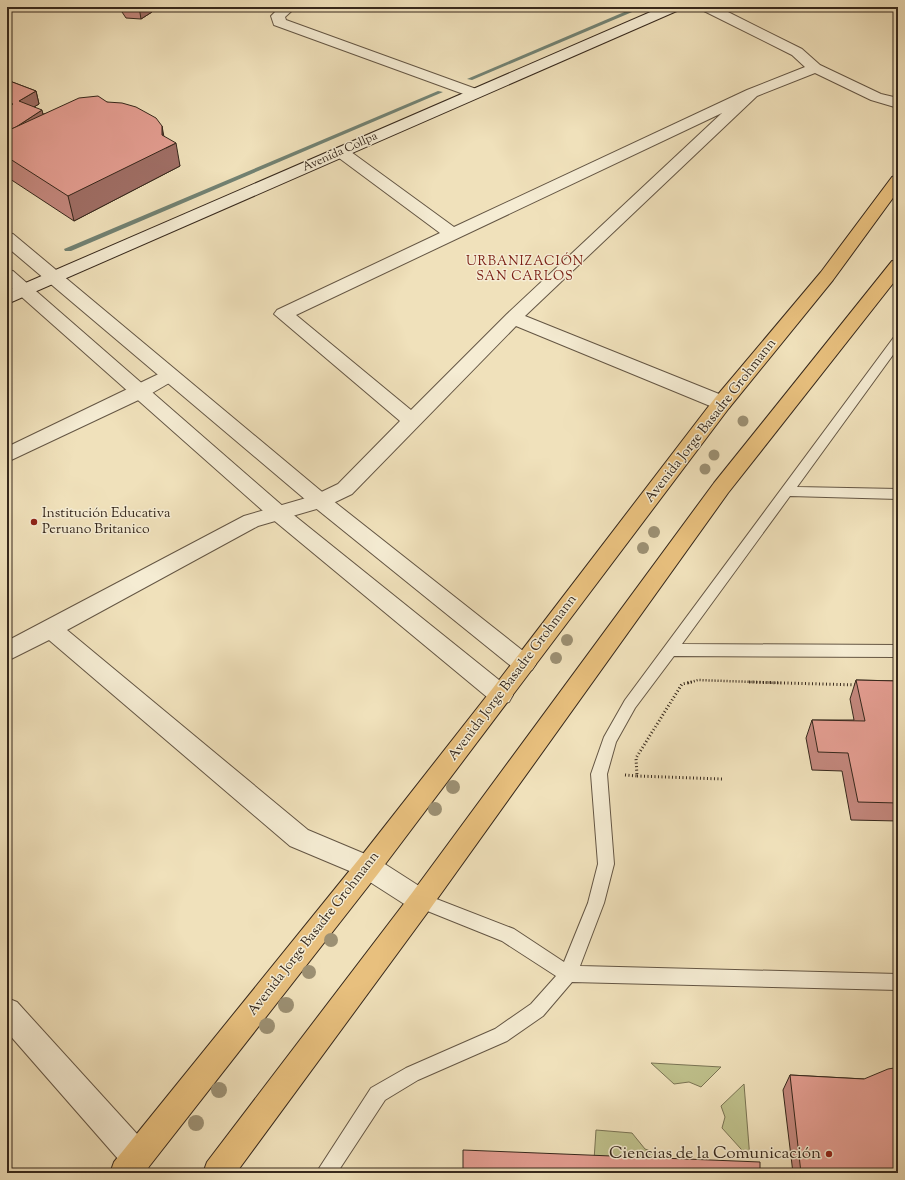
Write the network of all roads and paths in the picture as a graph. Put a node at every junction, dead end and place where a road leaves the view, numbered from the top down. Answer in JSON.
{"nodes":[{"id":1,"x":289,"y":7,"type":"edge"},
{"id":2,"x":674,"y":7,"type":"edge"},
{"id":3,"x":707,"y":7,"type":"edge"},
{"id":4,"x":815,"y":68,"type":"junction"},
{"id":5,"x":474,"y":93,"type":"junction"},
{"id":6,"x":752,"y":93,"type":"junction"},
{"id":7,"x":898,"y":103,"type":"edge"},
{"id":8,"x":341,"y":152,"type":"junction"},
{"id":9,"x":898,"y":180,"type":"edge"},
{"id":10,"x":898,"y":201,"type":"edge"},
{"id":11,"x":452,"y":234,"type":"junction"},
{"id":12,"x":7,"y":238,"type":"edge"},
{"id":13,"x":898,"y":257,"type":"edge"},
{"id":14,"x":898,"y":265,"type":"edge"},
{"id":15,"x":7,"y":276,"type":"edge"},
{"id":16,"x":827,"y":276,"type":"junction"},
{"id":17,"x":53,"y":278,"type":"junction"},
{"id":18,"x":881,"y":285,"type":"junction"},
{"id":19,"x":26,"y":290,"type":"junction"},
{"id":20,"x":7,"y":298,"type":"edge"},
{"id":21,"x":513,"y":318,"type":"junction"},
{"id":22,"x":898,"y":340,"type":"edge"},
{"id":23,"x":169,"y":375,"type":"junction"},
{"id":24,"x":140,"y":391,"type":"junction"},
{"id":25,"x":722,"y":403,"type":"junction"},
{"id":26,"x":412,"y":421,"type":"junction"},
{"id":27,"x":7,"y":455,"type":"edge"},
{"id":28,"x":786,"y":491,"type":"junction"},
{"id":29,"x":898,"y":494,"type":"edge"},
{"id":30,"x":320,"y":501,"type":"junction"},
{"id":31,"x":278,"y":512,"type":"junction"},
{"id":32,"x":51,"y":629,"type":"junction"},
{"id":33,"x":669,"y":650,"type":"junction"},
{"id":34,"x":898,"y":651,"type":"edge"},
{"id":35,"x":7,"y":652,"type":"edge"},
{"id":36,"x":524,"y":664,"type":"junction"},
{"id":37,"x":866,"y":685,"type":"edge"},
{"id":38,"x":501,"y":695,"type":"junction"},
{"id":39,"x":599,"y":774,"type":"junction"},
{"id":40,"x":636,"y":776,"type":"junction"},
{"id":41,"x":722,"y":779,"type":"dead end"},
{"id":42,"x":368,"y":867,"type":"junction"},
{"id":43,"x":421,"y":901,"type":"junction"},
{"id":44,"x":568,"y":974,"type":"junction"},
{"id":45,"x":898,"y":982,"type":"edge"},
{"id":46,"x":7,"y":1011,"type":"edge"},
{"id":47,"x":131,"y":1165,"type":"edge"},
{"id":48,"x":218,"y":1173,"type":"edge"},
{"id":49,"x":326,"y":1173,"type":"edge"}],
"edges":[{"from":1,"to":5,"type":"street"},
{"from":2,"to":5,"type":"street","name":"Avenida Collpa"},
{"from":3,"to":4,"type":"street"},
{"from":4,"to":6,"type":"street"},
{"from":4,"to":7,"type":"street"},
{"from":5,"to":8,"type":"street","name":"Avenida Collpa"},
{"from":6,"to":11,"type":"street"},
{"from":6,"to":21,"type":"street"},
{"from":8,"to":11,"type":"street"},
{"from":8,"to":17,"type":"street","name":"Avenida Collpa"},
{"from":9,"to":16,"type":"highway","name":"Avenida Jorge Basadre Grohmann"},
{"from":10,"to":16,"type":"highway"},
{"from":11,"to":26,"type":"street"},
{"from":12,"to":17,"type":"street"},
{"from":13,"to":18,"type":"highway"},
{"from":14,"to":18,"type":"highway"},
{"from":15,"to":19,"type":"street"},
{"from":16,"to":25,"type":"highway","name":"Avenida Jorge Basadre Grohmann"},
{"from":17,"to":19,"type":"street","name":"Avenida Collpa"},
{"from":17,"to":23,"type":"street"},
{"from":18,"to":43,"type":"highway"},
{"from":19,"to":20,"type":"street","name":"Avenida Collpa"},
{"from":19,"to":24,"type":"street"},
{"from":21,"to":25,"type":"street"},
{"from":21,"to":26,"type":"street"},
{"from":22,"to":28,"type":"lane"},
{"from":23,"to":24,"type":"street"},
{"from":23,"to":30,"type":"street"},
{"from":24,"to":27,"type":"street"},
{"from":24,"to":31,"type":"street"},
{"from":25,"to":36,"type":"highway","name":"Avenida Jorge Basadre Grohmann"},
{"from":26,"to":30,"type":"street"},
{"from":28,"to":29,"type":"lane"},
{"from":28,"to":33,"type":"lane"},
{"from":30,"to":31,"type":"street"},
{"from":30,"to":36,"type":"street"},
{"from":31,"to":32,"type":"street"},
{"from":31,"to":38,"type":"street"},
{"from":32,"to":35,"type":"street"},
{"from":32,"to":42,"type":"street"},
{"from":33,"to":34,"type":"lane"},
{"from":33,"to":39,"type":"lane"},
{"from":36,"to":38,"type":"highway","name":"Avenida Jorge Basadre Grohmann"},
{"from":37,"to":40,"type":"path"},
{"from":38,"to":42,"type":"highway","name":"Avenida Jorge Basadre Grohmann"},
{"from":39,"to":40,"type":"path"},
{"from":39,"to":44,"type":"lane"},
{"from":40,"to":41,"type":"path"},
{"from":42,"to":43,"type":"street"},
{"from":42,"to":47,"type":"highway","name":"Avenida Jorge Basadre Grohmann"},
{"from":43,"to":44,"type":"lane"},
{"from":43,"to":48,"type":"highway"},
{"from":44,"to":45,"type":"lane"},
{"from":44,"to":49,"type":"lane"},
{"from":46,"to":47,"type":"street"}]}
